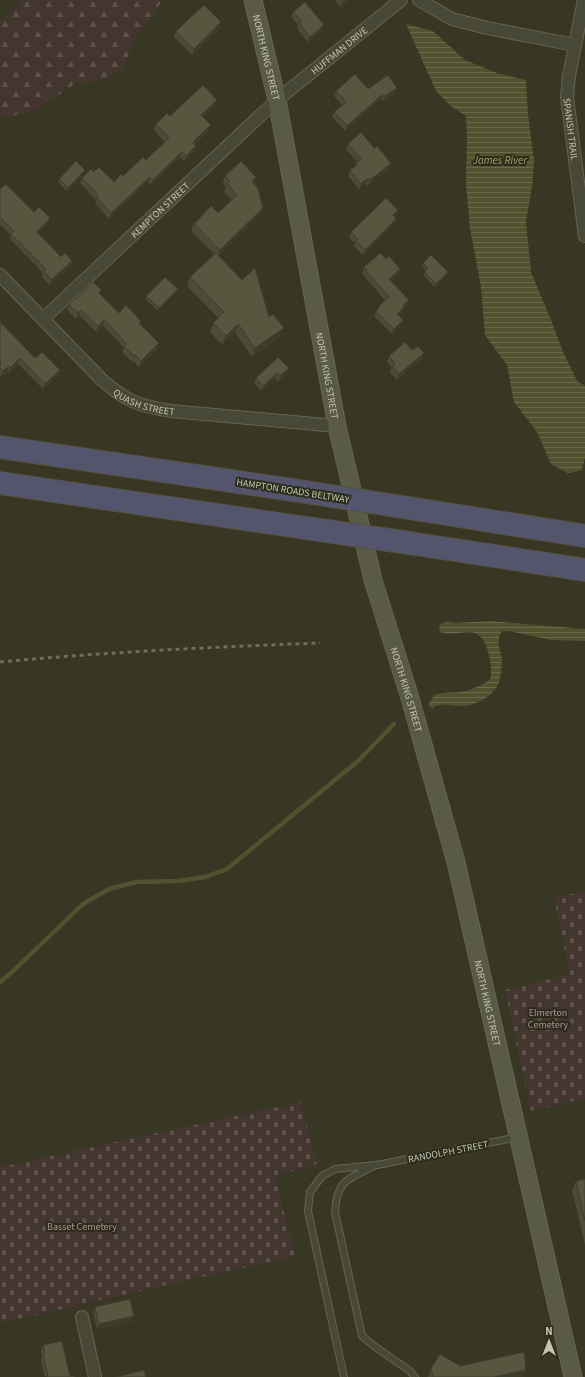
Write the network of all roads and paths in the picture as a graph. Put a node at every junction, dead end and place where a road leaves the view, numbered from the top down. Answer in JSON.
{"nodes":[{"id":1,"x":253,"y":0,"type":"edge"},
{"id":2,"x":401,"y":0,"type":"edge"},
{"id":3,"x":419,"y":0,"type":"edge"},
{"id":4,"x":584,"y":0,"type":"edge"},
{"id":5,"x":575,"y":45,"type":"junction"},
{"id":6,"x":277,"y":100,"type":"junction"},
{"id":7,"x":585,"y":236,"type":"edge"},
{"id":8,"x":0,"y":274,"type":"edge"},
{"id":9,"x":43,"y":319,"type":"junction"},
{"id":10,"x":337,"y":426,"type":"junction"},
{"id":11,"x":0,"y":447,"type":"edge"},
{"id":12,"x":0,"y":483,"type":"edge"},
{"id":13,"x":585,"y":536,"type":"edge"},
{"id":14,"x":585,"y":570,"type":"edge"},
{"id":15,"x":519,"y":1136,"type":"junction"},
{"id":16,"x":377,"y":1165,"type":"junction"},
{"id":17,"x":82,"y":1317,"type":"dead end"},
{"id":18,"x":95,"y":1377,"type":"edge"},
{"id":19,"x":344,"y":1377,"type":"edge"},
{"id":20,"x":415,"y":1377,"type":"edge"},
{"id":21,"x":573,"y":1377,"type":"edge"}],
"edges":[{"from":1,"to":6,"type":"main road","name":"NORTH KING STREET"},
{"from":2,"to":6,"type":"street","name":"HUFFMAN DRIVE"},
{"from":3,"to":5,"type":"street"},
{"from":4,"to":5,"type":"street","name":"SPANISH TRAIL"},
{"from":5,"to":7,"type":"street","name":"SPANISH TRAIL"},
{"from":6,"to":9,"type":"street","name":"KEMPTON STREET"},
{"from":6,"to":10,"type":"main road","name":"NORTH KING STREET"},
{"from":8,"to":9,"type":"street","name":"QUASH STREET"},
{"from":9,"to":10,"type":"street","name":"QUASH STREET"},
{"from":10,"to":15,"type":"main road","name":"NORTH KING STREET"},
{"from":11,"to":13,"type":"highway","name":"HAMPTON ROADS BELTWAY","bridge":true},
{"from":12,"to":14,"type":"highway","bridge":true},
{"from":15,"to":16,"type":"lane","name":"RANDOLPH STREET"},
{"from":15,"to":21,"type":"main road","name":"NORTH KING STREET"},
{"from":16,"to":19,"type":"lane"},
{"from":16,"to":20,"type":"lane"},
{"from":17,"to":18,"type":"street"}]}
